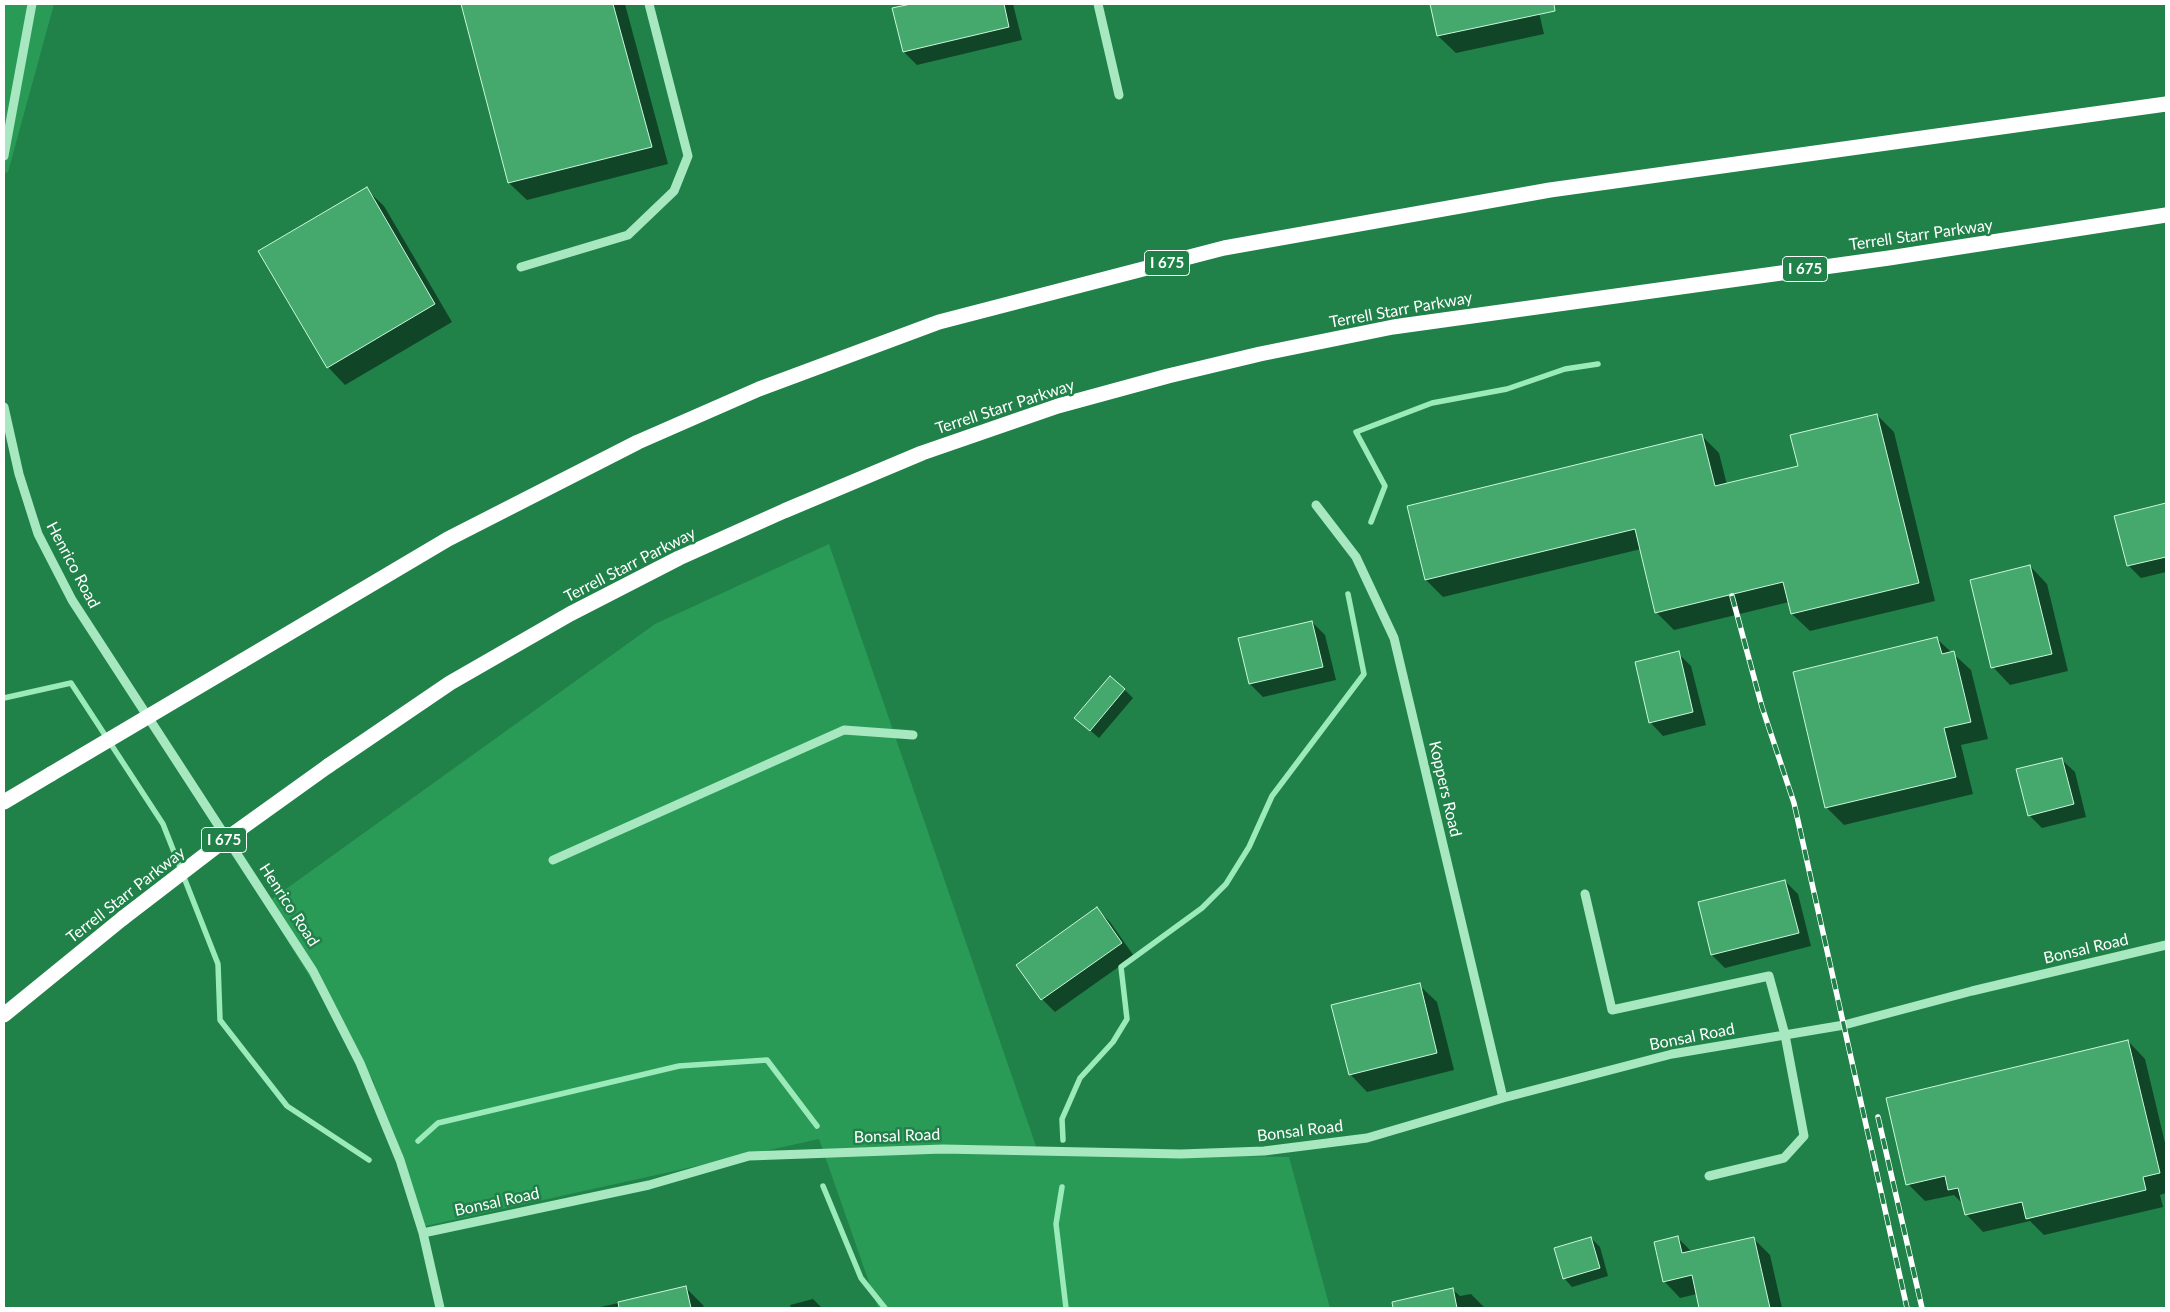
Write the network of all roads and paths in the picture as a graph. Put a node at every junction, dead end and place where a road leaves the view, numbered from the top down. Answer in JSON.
{"nodes":[{"id":1,"x":32,"y":4,"type":"edge"},
{"id":2,"x":649,"y":4,"type":"edge"},
{"id":3,"x":1098,"y":4,"type":"edge"},
{"id":4,"x":1119,"y":95,"type":"dead end"},
{"id":5,"x":2166,"y":104,"type":"edge"},
{"id":6,"x":4,"y":156,"type":"edge"},
{"id":7,"x":2166,"y":215,"type":"edge"},
{"id":8,"x":521,"y":266,"type":"dead end"},
{"id":9,"x":4,"y":407,"type":"edge"},
{"id":10,"x":1316,"y":505,"type":"dead end"},
{"id":11,"x":913,"y":735,"type":"dead end"},
{"id":12,"x":4,"y":802,"type":"edge"},
{"id":13,"x":553,"y":860,"type":"dead end"},
{"id":14,"x":1585,"y":894,"type":"dead end"},
{"id":15,"x":2166,"y":945,"type":"edge"},
{"id":16,"x":4,"y":1015,"type":"edge"},
{"id":17,"x":1786,"y":1035,"type":"junction"},
{"id":18,"x":1503,"y":1098,"type":"junction"},
{"id":19,"x":1709,"y":1176,"type":"dead end"},
{"id":20,"x":423,"y":1233,"type":"junction"},
{"id":21,"x":440,"y":1308,"type":"edge"}],
"edges":[{"from":1,"to":6,"type":"street"},
{"from":2,"to":8,"type":"street"},
{"from":3,"to":4,"type":"street"},
{"from":5,"to":12,"type":"highway","number":"I 675","bridge":true},
{"from":7,"to":16,"type":"highway","name":"Terrell Starr Parkway","number":"I 675","bridge":true},
{"from":9,"to":20,"type":"street","name":"Henrico Road"},
{"from":10,"to":18,"type":"street","name":"Koppers Road"},
{"from":11,"to":13,"type":"street"},
{"from":14,"to":17,"type":"street"},
{"from":15,"to":17,"type":"street","name":"Bonsal Road"},
{"from":17,"to":18,"type":"street","name":"Bonsal Road"},
{"from":17,"to":19,"type":"street"},
{"from":18,"to":20,"type":"street","name":"Bonsal Road"},
{"from":20,"to":21,"type":"street","name":"Henrico Road"}]}
